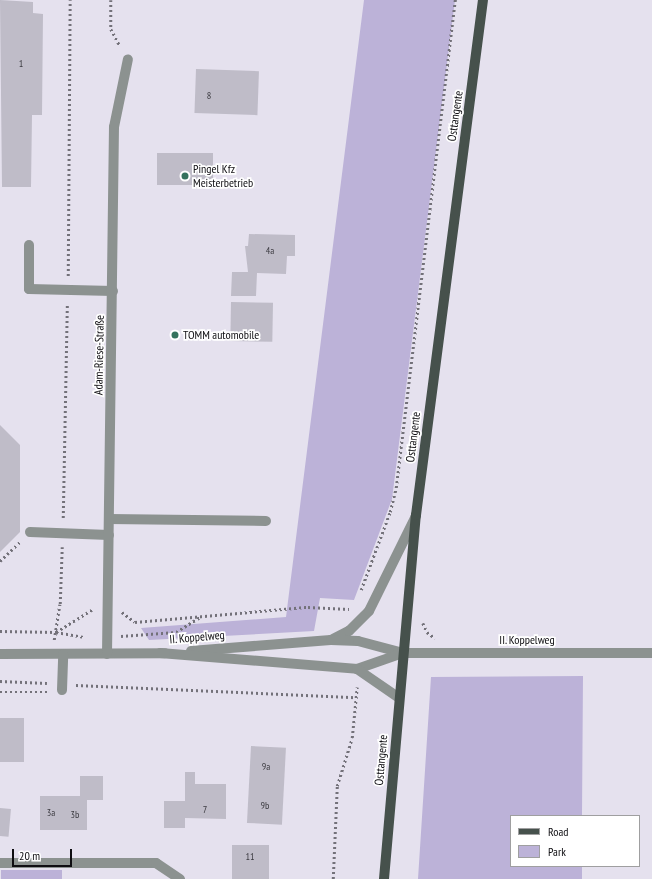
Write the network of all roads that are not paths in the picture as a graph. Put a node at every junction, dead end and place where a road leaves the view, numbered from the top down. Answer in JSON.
{"nodes":[{"id":1,"x":483,"y":0,"type":"edge"},
{"id":2,"x":128,"y":58,"type":"road end"},
{"id":3,"x":29,"y":246,"type":"dead end"},
{"id":4,"x":113,"y":291,"type":"junction"},
{"id":5,"x":416,"y":515,"type":"junction"},
{"id":6,"x":109,"y":519,"type":"junction"},
{"id":7,"x":266,"y":521,"type":"dead end"},
{"id":8,"x":30,"y":532,"type":"road end"},
{"id":9,"x":109,"y":535,"type":"junction"},
{"id":10,"x":331,"y":640,"type":"junction"},
{"id":11,"x":160,"y":653,"type":"junction"},
{"id":12,"x":652,"y":653,"type":"edge"},
{"id":13,"x":0,"y":654,"type":"edge"},
{"id":14,"x":64,"y":654,"type":"junction"},
{"id":15,"x":107,"y":654,"type":"junction"},
{"id":16,"x":403,"y":654,"type":"junction"},
{"id":17,"x":357,"y":669,"type":"junction"},
{"id":18,"x":60,"y":689,"type":"road end"},
{"id":19,"x":400,"y":698,"type":"junction"},
{"id":20,"x":0,"y":863,"type":"edge"},
{"id":21,"x":180,"y":879,"type":"edge"},
{"id":22,"x":384,"y":879,"type":"edge"}],
"edges":[{"from":1,"to":5,"type":"main road","name":"Osttangente"},
{"from":2,"to":4,"type":"street","name":"Adam-Riese-Straße"},
{"from":3,"to":4,"type":"street"},
{"from":4,"to":6,"type":"street","name":"Adam-Riese-Straße"},
{"from":5,"to":10,"type":"street"},
{"from":5,"to":16,"type":"main road","name":"Osttangente"},
{"from":6,"to":7,"type":"street"},
{"from":6,"to":9,"type":"street","name":"Adam-Riese-Straße"},
{"from":8,"to":9,"type":"street"},
{"from":9,"to":15,"type":"street","name":"Adam-Riese-Straße"},
{"from":10,"to":11,"type":"street","name":"II. Koppelweg"},
{"from":10,"to":16,"type":"street","name":"II. Koppelweg"},
{"from":11,"to":15,"type":"street","name":"II. Koppelweg"},
{"from":11,"to":17,"type":"street","name":"II. Koppelweg"},
{"from":12,"to":16,"type":"street","name":"II. Koppelweg"},
{"from":13,"to":14,"type":"street","name":"II. Koppelweg"},
{"from":14,"to":15,"type":"street","name":"II. Koppelweg"},
{"from":14,"to":18,"type":"street"},
{"from":16,"to":17,"type":"street","name":"II. Koppelweg"},
{"from":16,"to":19,"type":"main road","name":"Osttangente"},
{"from":17,"to":19,"type":"street","name":"II. Koppelweg"},
{"from":19,"to":22,"type":"main road","name":"Osttangente"},
{"from":20,"to":21,"type":"street"}]}
